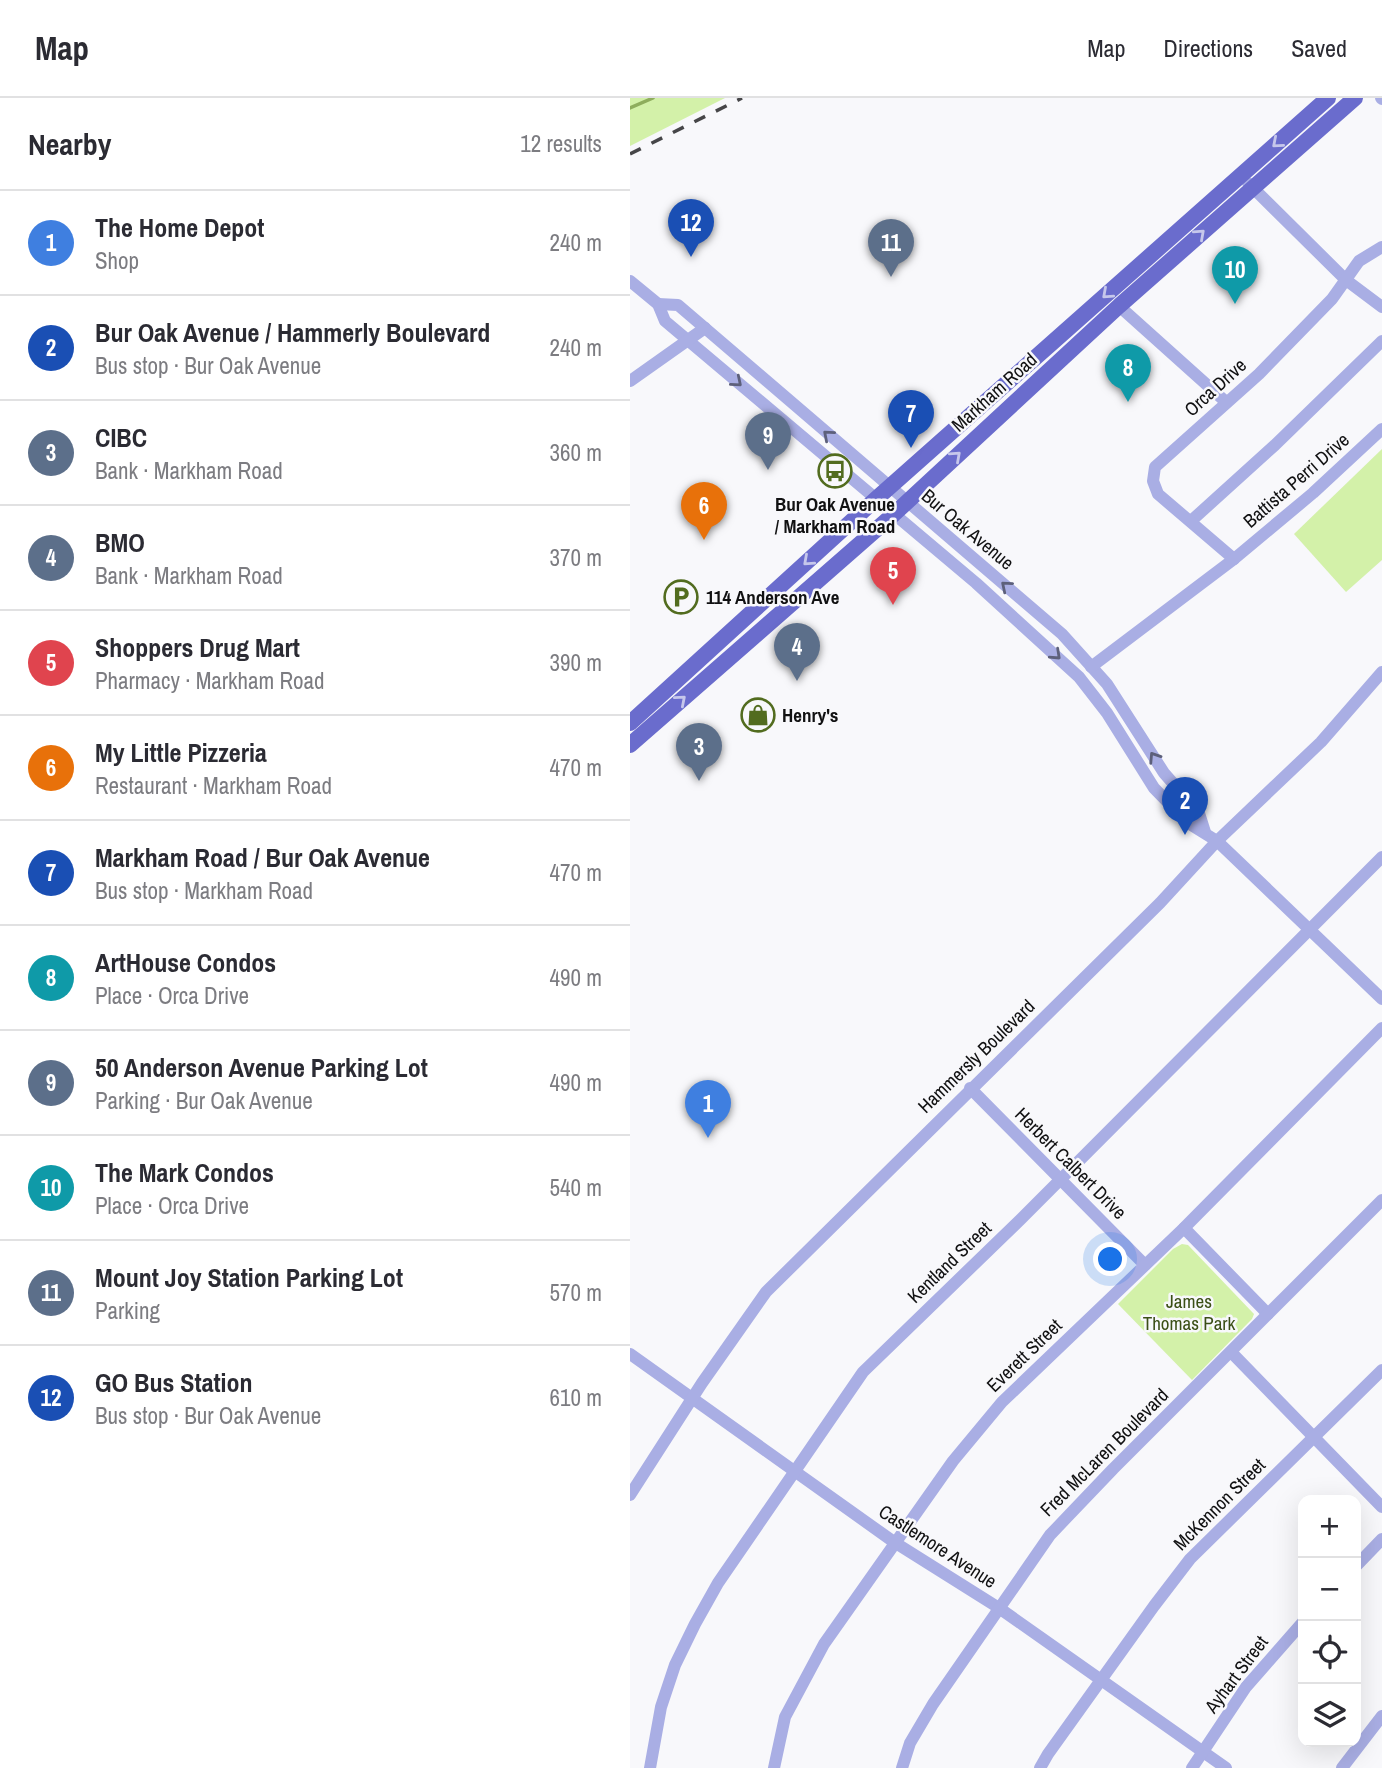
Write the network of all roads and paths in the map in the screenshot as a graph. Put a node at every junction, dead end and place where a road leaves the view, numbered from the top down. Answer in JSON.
{"nodes":[{"id":1,"x":1328,"y":98,"type":"edge"},
{"id":2,"x":1355,"y":98,"type":"edge"},
{"id":3,"x":1246,"y":181,"type":"junction"},
{"id":4,"x":1382,"y":247,"type":"edge"},
{"id":5,"x":1346,"y":280,"type":"junction"},
{"id":6,"x":630,"y":281,"type":"edge"},
{"id":7,"x":658,"y":304,"type":"junction"},
{"id":8,"x":1119,"y":306,"type":"junction"},
{"id":9,"x":1382,"y":307,"type":"edge"},
{"id":10,"x":705,"y":328,"type":"junction"},
{"id":11,"x":687,"y":340,"type":"junction"},
{"id":12,"x":1382,"y":341,"type":"edge"},
{"id":13,"x":630,"y":381,"type":"edge"},
{"id":14,"x":1226,"y":402,"type":"junction"},
{"id":15,"x":1382,"y":429,"type":"edge"},
{"id":16,"x":889,"y":488,"type":"junction"},
{"id":17,"x":876,"y":499,"type":"junction"},
{"id":18,"x":905,"y":502,"type":"junction"},
{"id":19,"x":894,"y":514,"type":"junction"},
{"id":20,"x":1191,"y":521,"type":"junction"},
{"id":21,"x":1234,"y":559,"type":"junction"},
{"id":22,"x":1091,"y":667,"type":"junction"},
{"id":23,"x":1382,"y":672,"type":"edge"},
{"id":24,"x":630,"y":723,"type":"edge"},
{"id":25,"x":630,"y":745,"type":"edge"},
{"id":26,"x":1205,"y":832,"type":"junction"},
{"id":27,"x":1217,"y":841,"type":"junction"},
{"id":28,"x":1382,"y":857,"type":"edge"},
{"id":29,"x":1311,"y":931,"type":"junction"},
{"id":30,"x":1382,"y":999,"type":"edge"},
{"id":31,"x":1382,"y":1028,"type":"edge"},
{"id":32,"x":970,"y":1088,"type":"junction"},
{"id":33,"x":1060,"y":1179,"type":"junction"},
{"id":34,"x":1382,"y":1200,"type":"edge"},
{"id":35,"x":1184,"y":1228,"type":"junction"},
{"id":36,"x":1145,"y":1265,"type":"junction"},
{"id":37,"x":1268,"y":1314,"type":"junction"},
{"id":38,"x":1231,"y":1352,"type":"junction"},
{"id":39,"x":630,"y":1354,"type":"edge"},
{"id":40,"x":1382,"y":1370,"type":"edge"},
{"id":41,"x":692,"y":1398,"type":"junction"},
{"id":42,"x":1314,"y":1438,"type":"junction"},
{"id":43,"x":795,"y":1473,"type":"junction"},
{"id":44,"x":630,"y":1495,"type":"edge"},
{"id":45,"x":1382,"y":1507,"type":"edge"},
{"id":46,"x":1382,"y":1539,"type":"edge"},
{"id":47,"x":894,"y":1542,"type":"junction"},
{"id":48,"x":1361,"y":1561,"type":"edge"},
{"id":49,"x":999,"y":1608,"type":"junction"},
{"id":50,"x":1298,"y":1628,"type":"edge"},
{"id":51,"x":1101,"y":1680,"type":"junction"},
{"id":52,"x":1382,"y":1716,"type":"edge"},
{"id":53,"x":1204,"y":1752,"type":"junction"},
{"id":54,"x":650,"y":1768,"type":"edge"},
{"id":55,"x":774,"y":1768,"type":"edge"},
{"id":56,"x":902,"y":1768,"type":"edge"},
{"id":57,"x":1040,"y":1768,"type":"edge"},
{"id":58,"x":1192,"y":1768,"type":"edge"},
{"id":59,"x":1226,"y":1768,"type":"edge"},
{"id":60,"x":1342,"y":1768,"type":"edge"}],
"edges":[{"from":1,"to":3,"type":"main road","name":"Markham Road","one_way":true},
{"from":2,"to":3,"type":"main road","name":"Markham Road"},
{"from":3,"to":5,"type":"street"},
{"from":8,"to":3,"type":"main road","name":"Markham Road","one_way":true},
{"from":3,"to":16,"type":"main road","name":"Markham Road","one_way":true},
{"from":4,"to":5,"type":"street","name":"Orca Drive"},
{"from":5,"to":9,"type":"street"},
{"from":5,"to":14,"type":"street","name":"Orca Drive"},
{"from":6,"to":7,"type":"street","name":"Bur Oak Avenue"},
{"from":7,"to":10,"type":"street","name":"Bur Oak Avenue"},
{"from":7,"to":11,"type":"street","name":"Bur Oak Avenue"},
{"from":8,"to":14,"type":"street"},
{"from":18,"to":8,"type":"main road","name":"Markham Road","one_way":true},
{"from":10,"to":11,"type":"street"},
{"from":16,"to":10,"type":"street","name":"Bur Oak Avenue","one_way":true},
{"from":11,"to":13,"type":"street"},
{"from":11,"to":17,"type":"street","name":"Bur Oak Avenue","one_way":true},
{"from":12,"to":20,"type":"street"},
{"from":14,"to":20,"type":"street","name":"Orca Drive"},
{"from":15,"to":21,"type":"street","name":"Battista Perri Drive"},
{"from":16,"to":17,"type":"main road","name":"Markham Road"},
{"from":16,"to":18,"type":"street","name":"Bur Oak Avenue"},
{"from":17,"to":19,"type":"street","name":"Bur Oak Avenue"},
{"from":17,"to":24,"type":"main road","name":"Markham Road","one_way":true},
{"from":18,"to":19,"type":"main road","name":"Markham Road"},
{"from":22,"to":18,"type":"street","name":"Bur Oak Avenue","one_way":true},
{"from":25,"to":19,"type":"main road","name":"Markham Road","one_way":true},
{"from":19,"to":26,"type":"street","name":"Bur Oak Avenue","one_way":true},
{"from":20,"to":21,"type":"street"},
{"from":21,"to":22,"type":"street","name":"Battista Perri Drive"},
{"from":26,"to":22,"type":"street","name":"Bur Oak Avenue","one_way":true},
{"from":23,"to":27,"type":"street","name":"Hammersly Boulevard"},
{"from":26,"to":27,"type":"street","name":"Bur Oak Avenue"},
{"from":27,"to":29,"type":"street","name":"Bur Oak Avenue"},
{"from":27,"to":32,"type":"street","name":"Hammersly Boulevard"},
{"from":28,"to":29,"type":"street","name":"Kentland Street"},
{"from":29,"to":30,"type":"street","name":"Bur Oak Avenue"},
{"from":29,"to":33,"type":"street","name":"Kentland Street"},
{"from":31,"to":35,"type":"street","name":"Everett Street"},
{"from":32,"to":33,"type":"street","name":"Herbert Calbert Drive"},
{"from":32,"to":41,"type":"street","name":"Hammersly Boulevard"},
{"from":33,"to":36,"type":"street","name":"Herbert Calbert Drive"},
{"from":33,"to":43,"type":"street","name":"Kentland Street"},
{"from":34,"to":37,"type":"street","name":"Fred McLaren Boulevard"},
{"from":35,"to":36,"type":"street","name":"Everett Street"},
{"from":35,"to":37,"type":"street"},
{"from":36,"to":47,"type":"street","name":"Everett Street"},
{"from":37,"to":38,"type":"street","name":"Fred McLaren Boulevard"},
{"from":38,"to":42,"type":"street"},
{"from":38,"to":49,"type":"street","name":"Fred McLaren Boulevard"},
{"from":39,"to":41,"type":"street","name":"Castlemore Avenue"},
{"from":40,"to":42,"type":"street","name":"McKennon Street"},
{"from":41,"to":43,"type":"street","name":"Castlemore Avenue"},
{"from":41,"to":44,"type":"street","name":"Hammersly Boulevard"},
{"from":42,"to":45,"type":"street"},
{"from":42,"to":51,"type":"street","name":"McKennon Street"},
{"from":43,"to":47,"type":"street","name":"Castlemore Avenue"},
{"from":43,"to":54,"type":"street","name":"Kentland Street"},
{"from":46,"to":48,"type":"street"},
{"from":47,"to":49,"type":"street","name":"Castlemore Avenue"},
{"from":47,"to":55,"type":"street","name":"Everett Street"},
{"from":49,"to":51,"type":"street","name":"Castlemore Avenue"},
{"from":49,"to":56,"type":"street","name":"Fred McLaren Boulevard"},
{"from":50,"to":53,"type":"street","name":"Ayhart Street"},
{"from":51,"to":53,"type":"street","name":"Castlemore Avenue"},
{"from":51,"to":57,"type":"street","name":"McKennon Street"},
{"from":52,"to":60,"type":"street"},
{"from":53,"to":58,"type":"street","name":"Ayhart Street"},
{"from":53,"to":59,"type":"street","name":"Castlemore Avenue"}]}
